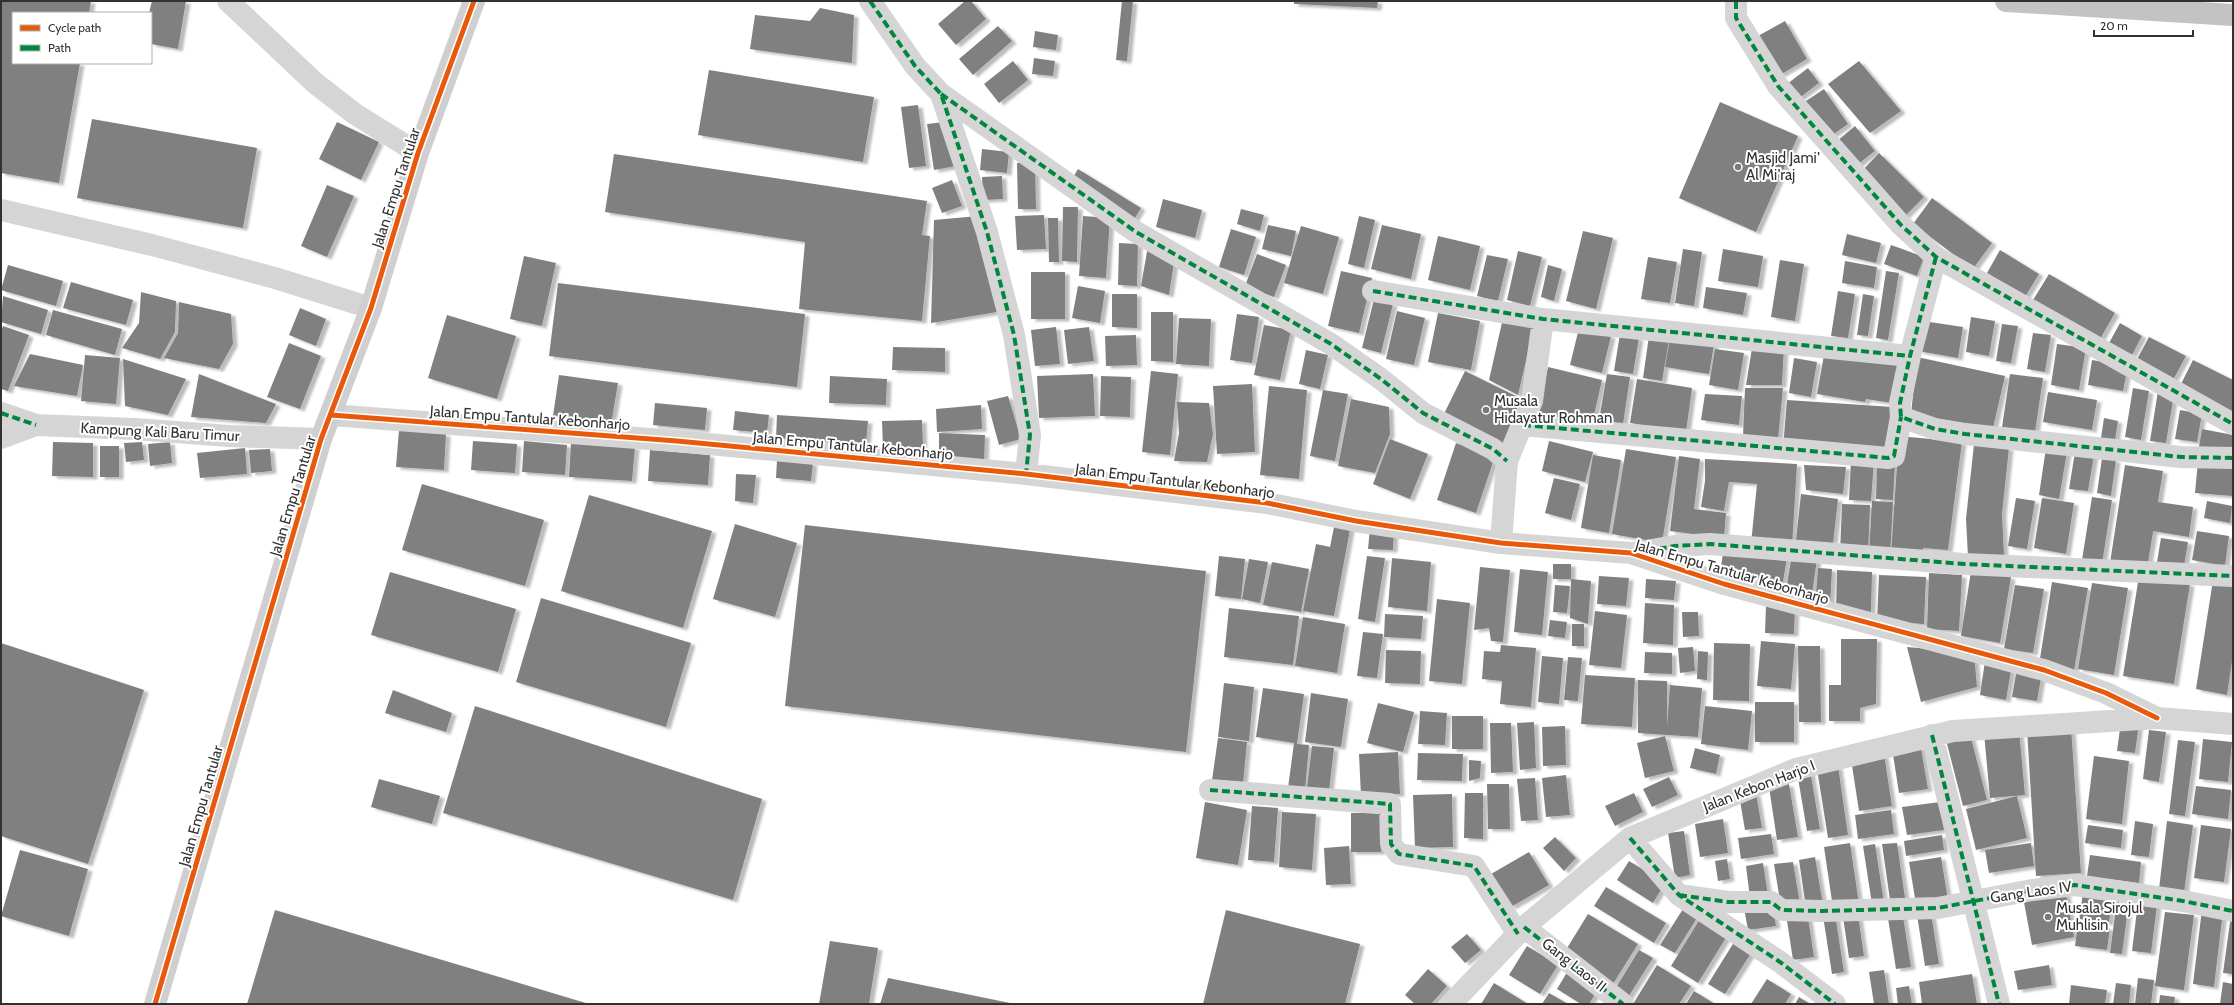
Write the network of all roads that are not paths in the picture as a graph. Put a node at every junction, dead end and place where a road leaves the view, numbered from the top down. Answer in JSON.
{"nodes":[{"id":1,"x":228,"y":1,"type":"edge"},
{"id":2,"x":474,"y":1,"type":"edge"},
{"id":3,"x":870,"y":1,"type":"edge"},
{"id":4,"x":1736,"y":1,"type":"edge"},
{"id":5,"x":2006,"y":1,"type":"edge"},
{"id":6,"x":2156,"y":11,"type":"junction"},
{"id":7,"x":2233,"y":15,"type":"edge"},
{"id":8,"x":2233,"y":28,"type":"edge"},
{"id":9,"x":941,"y":94,"type":"junction"},
{"id":10,"x":418,"y":153,"type":"junction"},
{"id":11,"x":1,"y":210,"type":"edge"},
{"id":12,"x":1936,"y":257,"type":"junction"},
{"id":13,"x":1373,"y":291,"type":"dead end"},
{"id":14,"x":370,"y":308,"type":"junction"},
{"id":15,"x":1543,"y":319,"type":"junction"},
{"id":16,"x":1910,"y":356,"type":"junction"},
{"id":17,"x":1,"y":414,"type":"edge"},
{"id":18,"x":332,"y":416,"type":"junction"},
{"id":19,"x":1901,"y":417,"type":"junction"},
{"id":20,"x":2233,"y":424,"type":"edge"},
{"id":21,"x":36,"y":425,"type":"junction"},
{"id":22,"x":1523,"y":425,"type":"junction"},
{"id":23,"x":1,"y":438,"type":"edge"},
{"id":24,"x":321,"y":439,"type":"junction"},
{"id":25,"x":2233,"y":458,"type":"edge"},
{"id":26,"x":1507,"y":461,"type":"junction"},
{"id":27,"x":1026,"y":474,"type":"junction"},
{"id":28,"x":1501,"y":543,"type":"junction"},
{"id":29,"x":1631,"y":553,"type":"junction"},
{"id":30,"x":2233,"y":576,"type":"edge"},
{"id":31,"x":2157,"y":718,"type":"junction"},
{"id":32,"x":2233,"y":724,"type":"edge"},
{"id":33,"x":1932,"y":735,"type":"junction"},
{"id":34,"x":1210,"y":790,"type":"dead end"},
{"id":35,"x":1630,"y":838,"type":"junction"},
{"id":36,"x":1679,"y":894,"type":"junction"},
{"id":37,"x":1972,"y":901,"type":"junction"},
{"id":38,"x":2233,"y":911,"type":"edge"},
{"id":39,"x":1521,"y":930,"type":"junction"},
{"id":40,"x":155,"y":1004,"type":"edge"},
{"id":41,"x":1451,"y":1004,"type":"edge"},
{"id":42,"x":1623,"y":1004,"type":"edge"},
{"id":43,"x":1835,"y":1004,"type":"edge"},
{"id":44,"x":1999,"y":1004,"type":"edge"}],
"edges":[{"from":1,"to":10,"type":"street"},
{"from":2,"to":10,"type":"street","name":"Jalan Empu Tantular"},
{"from":3,"to":9,"type":"street"},
{"from":4,"to":12,"type":"street"},
{"from":5,"to":6,"type":"highway"},
{"from":6,"to":7,"type":"highway"},
{"from":6,"to":8,"type":"highway"},
{"from":9,"to":26,"type":"street"},
{"from":9,"to":27,"type":"street"},
{"from":10,"to":14,"type":"street","name":"Jalan Empu Tantular"},
{"from":11,"to":14,"type":"street"},
{"from":12,"to":16,"type":"street"},
{"from":12,"to":20,"type":"street"},
{"from":13,"to":15,"type":"street"},
{"from":14,"to":18,"type":"street","name":"Jalan Empu Tantular"},
{"from":15,"to":16,"type":"street"},
{"from":15,"to":22,"type":"street"},
{"from":16,"to":19,"type":"street"},
{"from":17,"to":21,"type":"street","name":"Kampung Kali Baru Timur"},
{"from":18,"to":24,"type":"street","name":"Jalan Empu Tantular"},
{"from":18,"to":27,"type":"street","name":"Jalan Empu Tantular Kebonharjo"},
{"from":19,"to":22,"type":"street"},
{"from":19,"to":25,"type":"street"},
{"from":21,"to":23,"type":"street"},
{"from":21,"to":24,"type":"street","name":"Kampung Kali Baru Timur"},
{"from":22,"to":26,"type":"street"},
{"from":24,"to":40,"type":"street","name":"Jalan Empu Tantular"},
{"from":26,"to":28,"type":"street"},
{"from":27,"to":28,"type":"street","name":"Jalan Empu Tantular Kebonharjo"},
{"from":28,"to":29,"type":"street","name":"Jalan Empu Tantular Kebonharjo"},
{"from":29,"to":30,"type":"street"},
{"from":29,"to":31,"type":"street","name":"Jalan Empu Tantular Kebonharjo"},
{"from":31,"to":32,"type":"street"},
{"from":31,"to":33,"type":"street","name":"Jalan Kebon Harjo I"},
{"from":33,"to":35,"type":"street","name":"Jalan Kebon Harjo I"},
{"from":33,"to":37,"type":"street"},
{"from":34,"to":39,"type":"street","name":"Gang Laos II"},
{"from":35,"to":36,"type":"street"},
{"from":35,"to":39,"type":"street","name":"Jalan Kebon Harjo I"},
{"from":36,"to":37,"type":"street","name":"Gang Laos IV"},
{"from":36,"to":43,"type":"street"},
{"from":37,"to":38,"type":"street","name":"Gang Laos IV"},
{"from":37,"to":44,"type":"street"},
{"from":39,"to":41,"type":"street","name":"Jalan Kebon Harjo I"},
{"from":39,"to":42,"type":"street","name":"Gang Laos II"}]}
